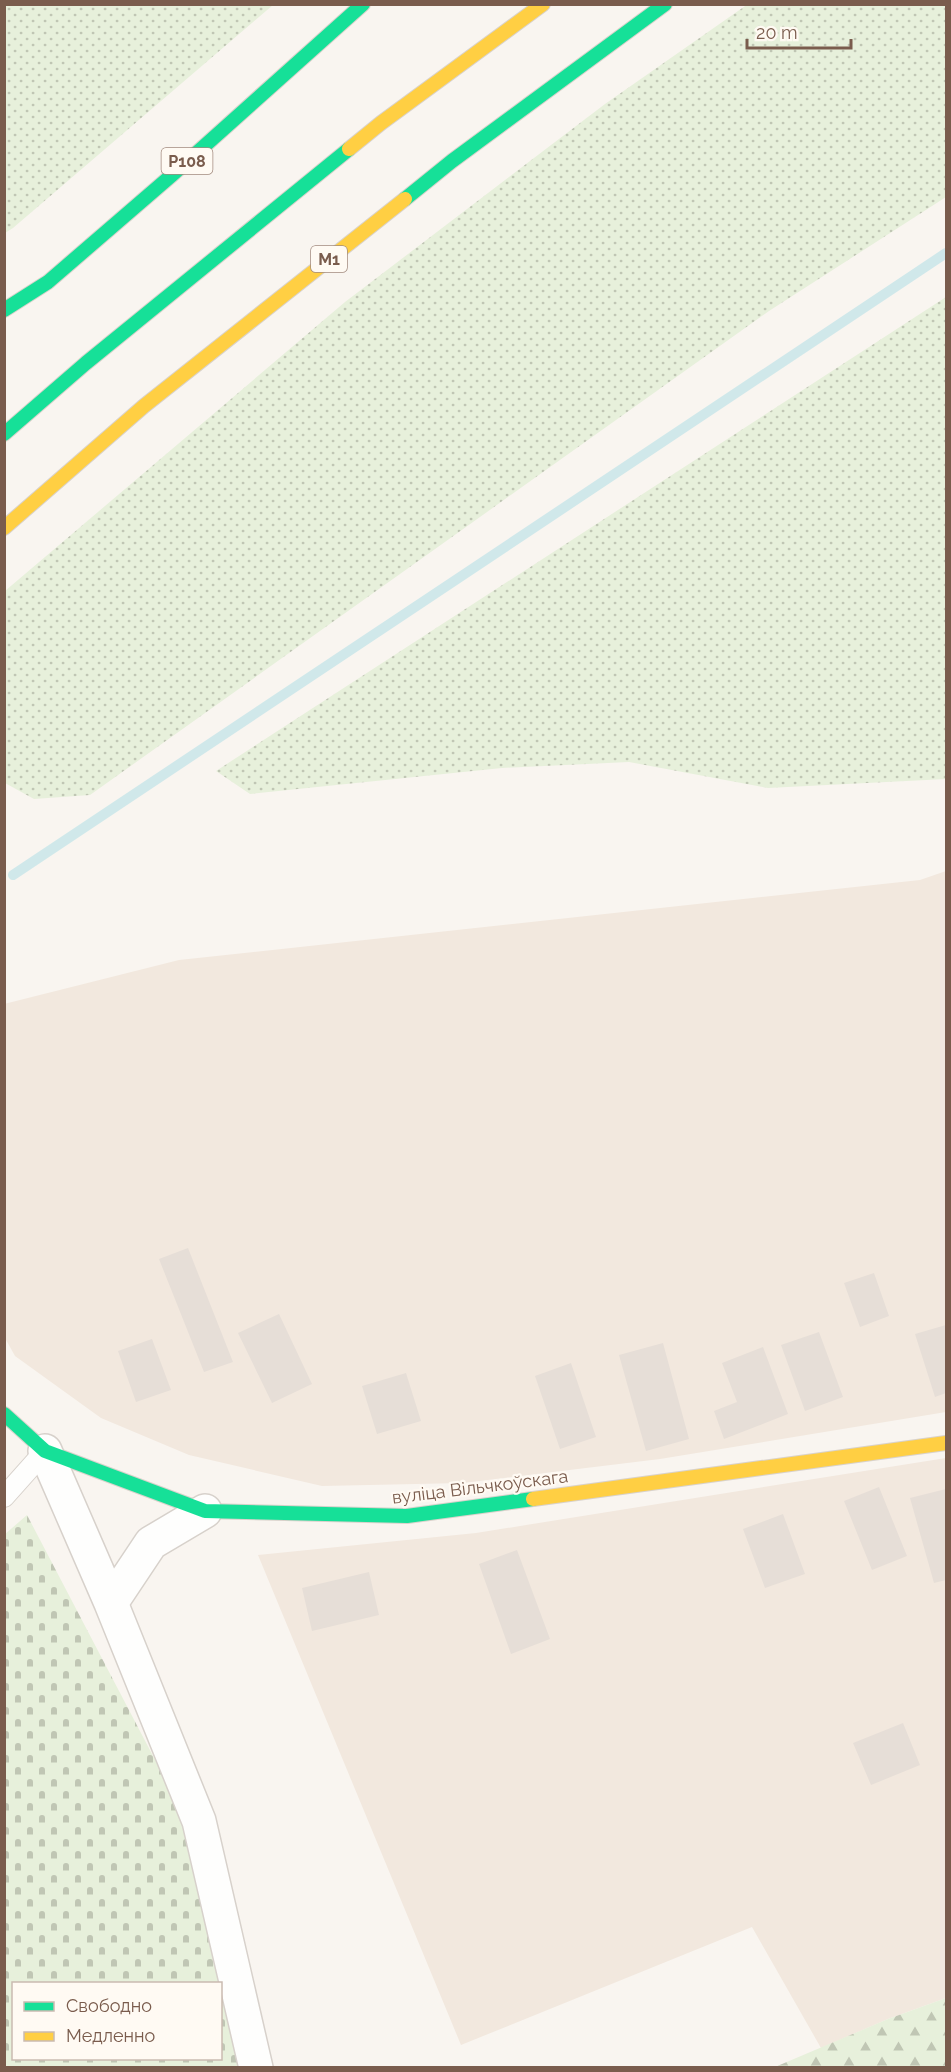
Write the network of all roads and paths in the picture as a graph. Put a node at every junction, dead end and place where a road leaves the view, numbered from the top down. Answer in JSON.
{"nodes":[{"id":1,"x":363,"y":4,"type":"edge"},
{"id":2,"x":543,"y":4,"type":"edge"},
{"id":3,"x":665,"y":4,"type":"edge"},
{"id":4,"x":4,"y":309,"type":"edge"},
{"id":5,"x":4,"y":434,"type":"edge"},
{"id":6,"x":4,"y":528,"type":"edge"},
{"id":7,"x":4,"y":1413,"type":"edge"},
{"id":8,"x":946,"y":1443,"type":"edge"},
{"id":9,"x":45,"y":1450,"type":"junction"},
{"id":10,"x":4,"y":1497,"type":"edge"},
{"id":11,"x":205,"y":1511,"type":"junction"},
{"id":12,"x":111,"y":1603,"type":"junction"},
{"id":13,"x":256,"y":2067,"type":"edge"}],
"edges":[{"from":1,"to":4,"type":"main road","number":"Р108"},
{"from":2,"to":5,"type":"main road"},
{"from":3,"to":6,"type":"main road","number":"М1"},
{"from":7,"to":9,"type":"main road","name":"вуліца Вільчкоўскага"},
{"from":8,"to":11,"type":"main road","name":"вуліца Вільчкоўскага"},
{"from":9,"to":10,"type":"lane"},
{"from":9,"to":11,"type":"main road","name":"вуліца Вільчкоўскага"},
{"from":9,"to":12,"type":"street"},
{"from":11,"to":12,"type":"street"},
{"from":12,"to":13,"type":"street"}]}
